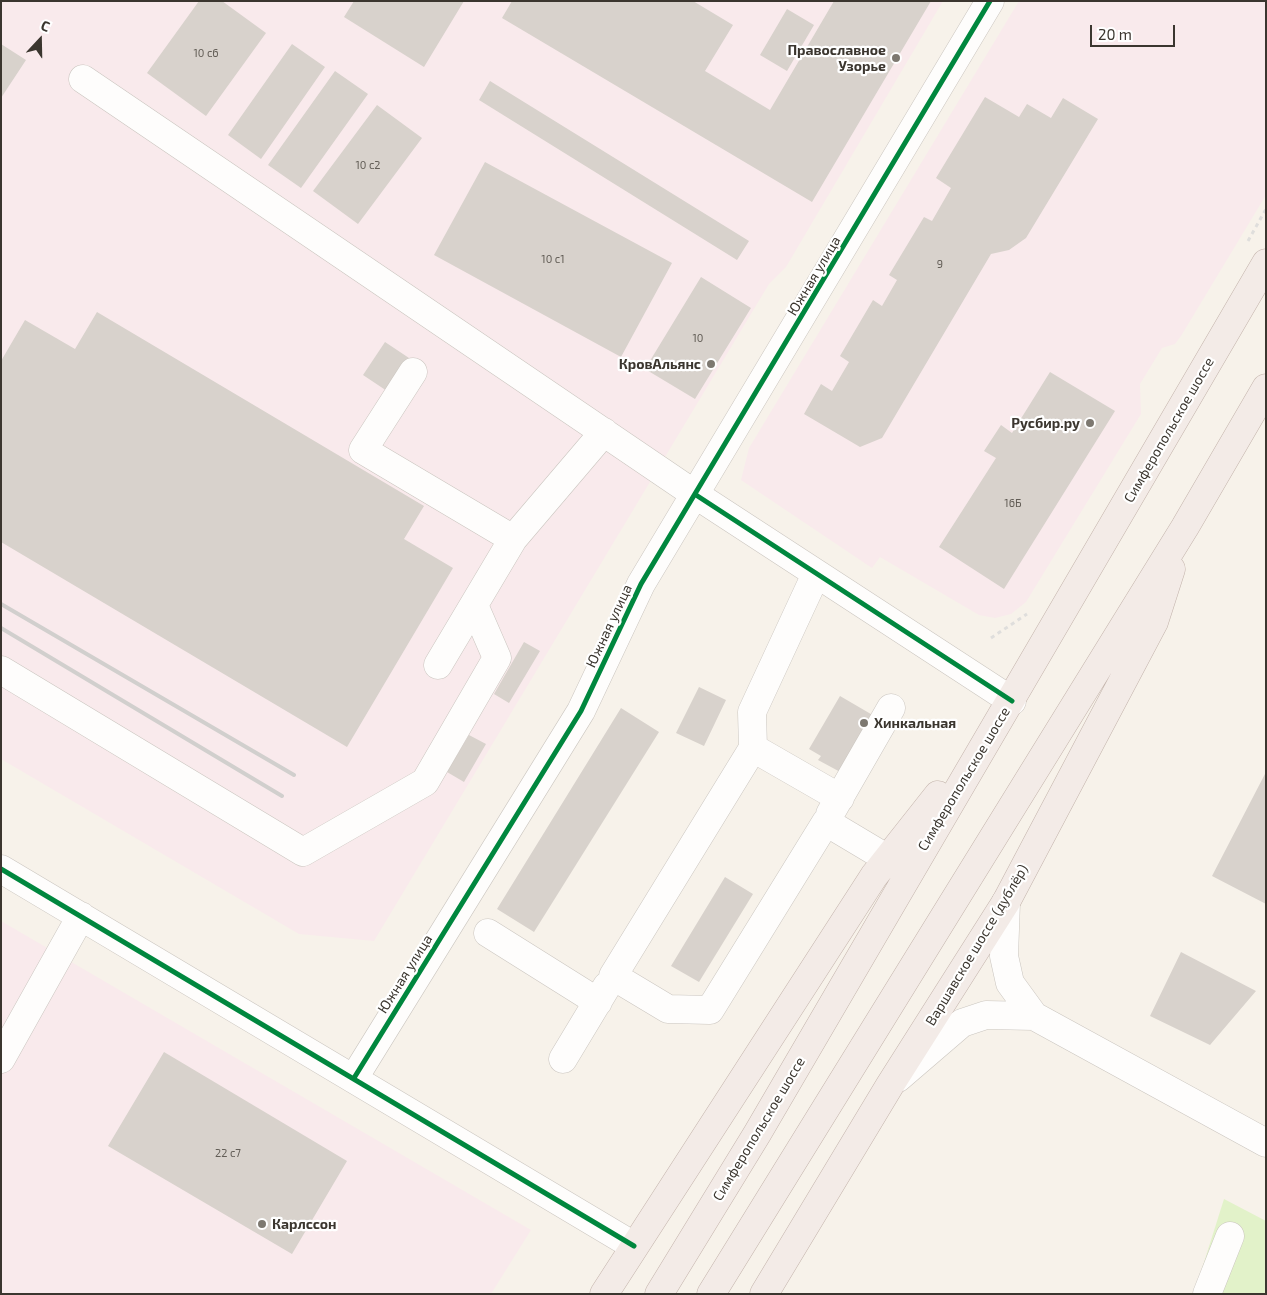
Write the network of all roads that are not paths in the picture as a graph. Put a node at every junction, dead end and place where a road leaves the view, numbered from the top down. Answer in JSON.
{"nodes":[{"id":1,"x":990,"y":1,"type":"edge"},
{"id":2,"x":83,"y":79,"type":"dead end"},
{"id":3,"x":1266,"y":263,"type":"edge"},
{"id":4,"x":413,"y":372,"type":"dead end"},
{"id":5,"x":1266,"y":388,"type":"edge"},
{"id":6,"x":604,"y":432,"type":"junction"},
{"id":7,"x":696,"y":495,"type":"junction"},
{"id":8,"x":1185,"y":527,"type":"junction"},
{"id":9,"x":513,"y":539,"type":"junction"},
{"id":10,"x":816,"y":574,"type":"junction"},
{"id":11,"x":474,"y":605,"type":"junction"},
{"id":12,"x":438,"y":665,"type":"dead end"},
{"id":13,"x":1,"y":670,"type":"edge"},
{"id":14,"x":891,"y":708,"type":"dead end"},
{"id":15,"x":1006,"y":708,"type":"junction"},
{"id":16,"x":753,"y":748,"type":"junction"},
{"id":17,"x":840,"y":798,"type":"junction"},
{"id":18,"x":826,"y":822,"type":"junction"},
{"id":19,"x":888,"y":859,"type":"junction"},
{"id":20,"x":1,"y":869,"type":"edge"},
{"id":21,"x":1006,"y":902,"type":"junction"},
{"id":22,"x":81,"y":916,"type":"junction"},
{"id":23,"x":488,"y":934,"type":"dead end"},
{"id":24,"x":613,"y":976,"type":"junction"},
{"id":25,"x":598,"y":1002,"type":"junction"},
{"id":26,"x":1034,"y":1016,"type":"junction"},
{"id":27,"x":1,"y":1059,"type":"edge"},
{"id":28,"x":563,"y":1059,"type":"dead end"},
{"id":29,"x":354,"y":1078,"type":"junction"},
{"id":30,"x":890,"y":1085,"type":"junction"},
{"id":31,"x":1266,"y":1143,"type":"edge"},
{"id":32,"x":1230,"y":1236,"type":"dead end"},
{"id":33,"x":634,"y":1246,"type":"junction"},
{"id":34,"x":604,"y":1294,"type":"edge"},
{"id":35,"x":659,"y":1294,"type":"edge"},
{"id":36,"x":711,"y":1294,"type":"edge"},
{"id":37,"x":764,"y":1294,"type":"edge"},
{"id":38,"x":1207,"y":1294,"type":"edge"}],
"edges":[{"from":1,"to":7,"type":"street","name":"Южная улица"},
{"from":2,"to":6,"type":"street"},
{"from":3,"to":15,"type":"main road","name":"Симферопольское шоссе"},
{"from":4,"to":9,"type":"street"},
{"from":5,"to":8,"type":"main road"},
{"from":6,"to":7,"type":"street"},
{"from":6,"to":9,"type":"street"},
{"from":7,"to":10,"type":"street"},
{"from":7,"to":29,"type":"street","name":"Южная улица"},
{"from":8,"to":21,"type":"main road","name":"Варшавское шоссе (дублёр)"},
{"from":8,"to":36,"type":"main road"},
{"from":9,"to":11,"type":"street"},
{"from":10,"to":15,"type":"street"},
{"from":10,"to":16,"type":"street"},
{"from":11,"to":12,"type":"street"},
{"from":11,"to":13,"type":"street"},
{"from":14,"to":17,"type":"street"},
{"from":15,"to":19,"type":"main road"},
{"from":15,"to":35,"type":"main road","name":"Симферопольское шоссе"},
{"from":16,"to":17,"type":"street"},
{"from":16,"to":24,"type":"street"},
{"from":17,"to":18,"type":"street"},
{"from":18,"to":19,"type":"street"},
{"from":18,"to":24,"type":"street"},
{"from":19,"to":33,"type":"main road"},
{"from":20,"to":22,"type":"street"},
{"from":21,"to":26,"type":"street"},
{"from":21,"to":30,"type":"main road","name":"Варшавское шоссе (дублёр)"},
{"from":22,"to":27,"type":"street"},
{"from":22,"to":29,"type":"street"},
{"from":23,"to":25,"type":"street"},
{"from":24,"to":25,"type":"street"},
{"from":25,"to":28,"type":"street"},
{"from":26,"to":30,"type":"street"},
{"from":26,"to":31,"type":"street"},
{"from":29,"to":33,"type":"street"},
{"from":30,"to":37,"type":"main road","name":"Варшавское шоссе (дублёр)"},
{"from":32,"to":38,"type":"street"},
{"from":33,"to":34,"type":"main road"}]}
